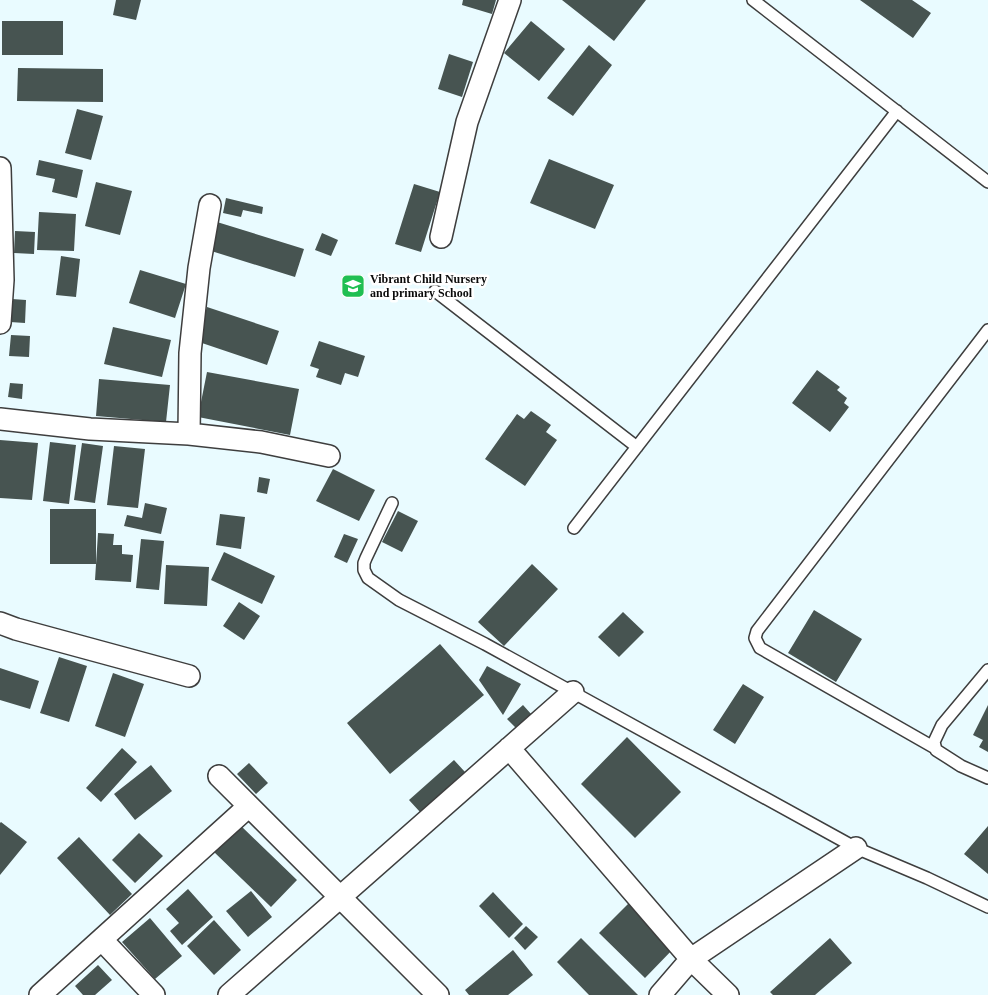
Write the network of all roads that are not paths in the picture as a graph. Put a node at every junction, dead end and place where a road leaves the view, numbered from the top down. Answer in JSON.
{"nodes":[{"id":1,"x":510,"y":0,"type":"edge"},
{"id":2,"x":753,"y":0,"type":"edge"},
{"id":3,"x":897,"y":110,"type":"junction"},
{"id":4,"x":0,"y":168,"type":"edge"},
{"id":5,"x":988,"y":182,"type":"edge"},
{"id":6,"x":210,"y":205,"type":"dead end"},
{"id":7,"x":441,"y":237,"type":"dead end"},
{"id":8,"x":435,"y":291,"type":"dead end"},
{"id":9,"x":0,"y":323,"type":"edge"},
{"id":10,"x":988,"y":330,"type":"edge"},
{"id":11,"x":0,"y":419,"type":"edge"},
{"id":12,"x":189,"y":434,"type":"junction"},
{"id":13,"x":637,"y":447,"type":"junction"},
{"id":14,"x":329,"y":456,"type":"dead end"},
{"id":15,"x":392,"y":503,"type":"dead end"},
{"id":16,"x":574,"y":528,"type":"dead end"},
{"id":17,"x":0,"y":623,"type":"edge"},
{"id":18,"x":988,"y":670,"type":"edge"},
{"id":19,"x":189,"y":676,"type":"dead end"},
{"id":20,"x":573,"y":692,"type":"junction"},
{"id":21,"x":509,"y":748,"type":"junction"},
{"id":22,"x":935,"y":748,"type":"junction"},
{"id":23,"x":219,"y":776,"type":"dead end"},
{"id":24,"x":988,"y":778,"type":"edge"},
{"id":25,"x":248,"y":806,"type":"junction"},
{"id":26,"x":856,"y":848,"type":"junction"},
{"id":27,"x":340,"y":897,"type":"junction"},
{"id":28,"x":988,"y":907,"type":"edge"},
{"id":29,"x":102,"y":940,"type":"junction"},
{"id":30,"x":691,"y":959,"type":"junction"},
{"id":31,"x":40,"y":995,"type":"edge"},
{"id":32,"x":154,"y":995,"type":"edge"},
{"id":33,"x":229,"y":995,"type":"edge"},
{"id":34,"x":438,"y":995,"type":"edge"},
{"id":35,"x":660,"y":995,"type":"edge"},
{"id":36,"x":728,"y":995,"type":"edge"}],
"edges":[{"from":1,"to":7,"type":"street"},
{"from":2,"to":3,"type":"lane"},
{"from":3,"to":5,"type":"lane"},
{"from":3,"to":13,"type":"lane"},
{"from":4,"to":9,"type":"street"},
{"from":6,"to":12,"type":"street"},
{"from":8,"to":13,"type":"lane"},
{"from":10,"to":22,"type":"lane"},
{"from":11,"to":12,"type":"street"},
{"from":12,"to":14,"type":"street"},
{"from":13,"to":16,"type":"lane"},
{"from":15,"to":20,"type":"lane"},
{"from":17,"to":19,"type":"street"},
{"from":18,"to":22,"type":"lane"},
{"from":20,"to":21,"type":"street"},
{"from":20,"to":26,"type":"lane"},
{"from":21,"to":27,"type":"street"},
{"from":21,"to":30,"type":"street"},
{"from":22,"to":24,"type":"lane"},
{"from":23,"to":25,"type":"street"},
{"from":25,"to":27,"type":"street"},
{"from":25,"to":29,"type":"street"},
{"from":26,"to":28,"type":"lane"},
{"from":26,"to":30,"type":"street"},
{"from":27,"to":33,"type":"street"},
{"from":27,"to":34,"type":"street"},
{"from":29,"to":31,"type":"street"},
{"from":29,"to":32,"type":"street"},
{"from":30,"to":35,"type":"street"},
{"from":30,"to":36,"type":"street"}]}
